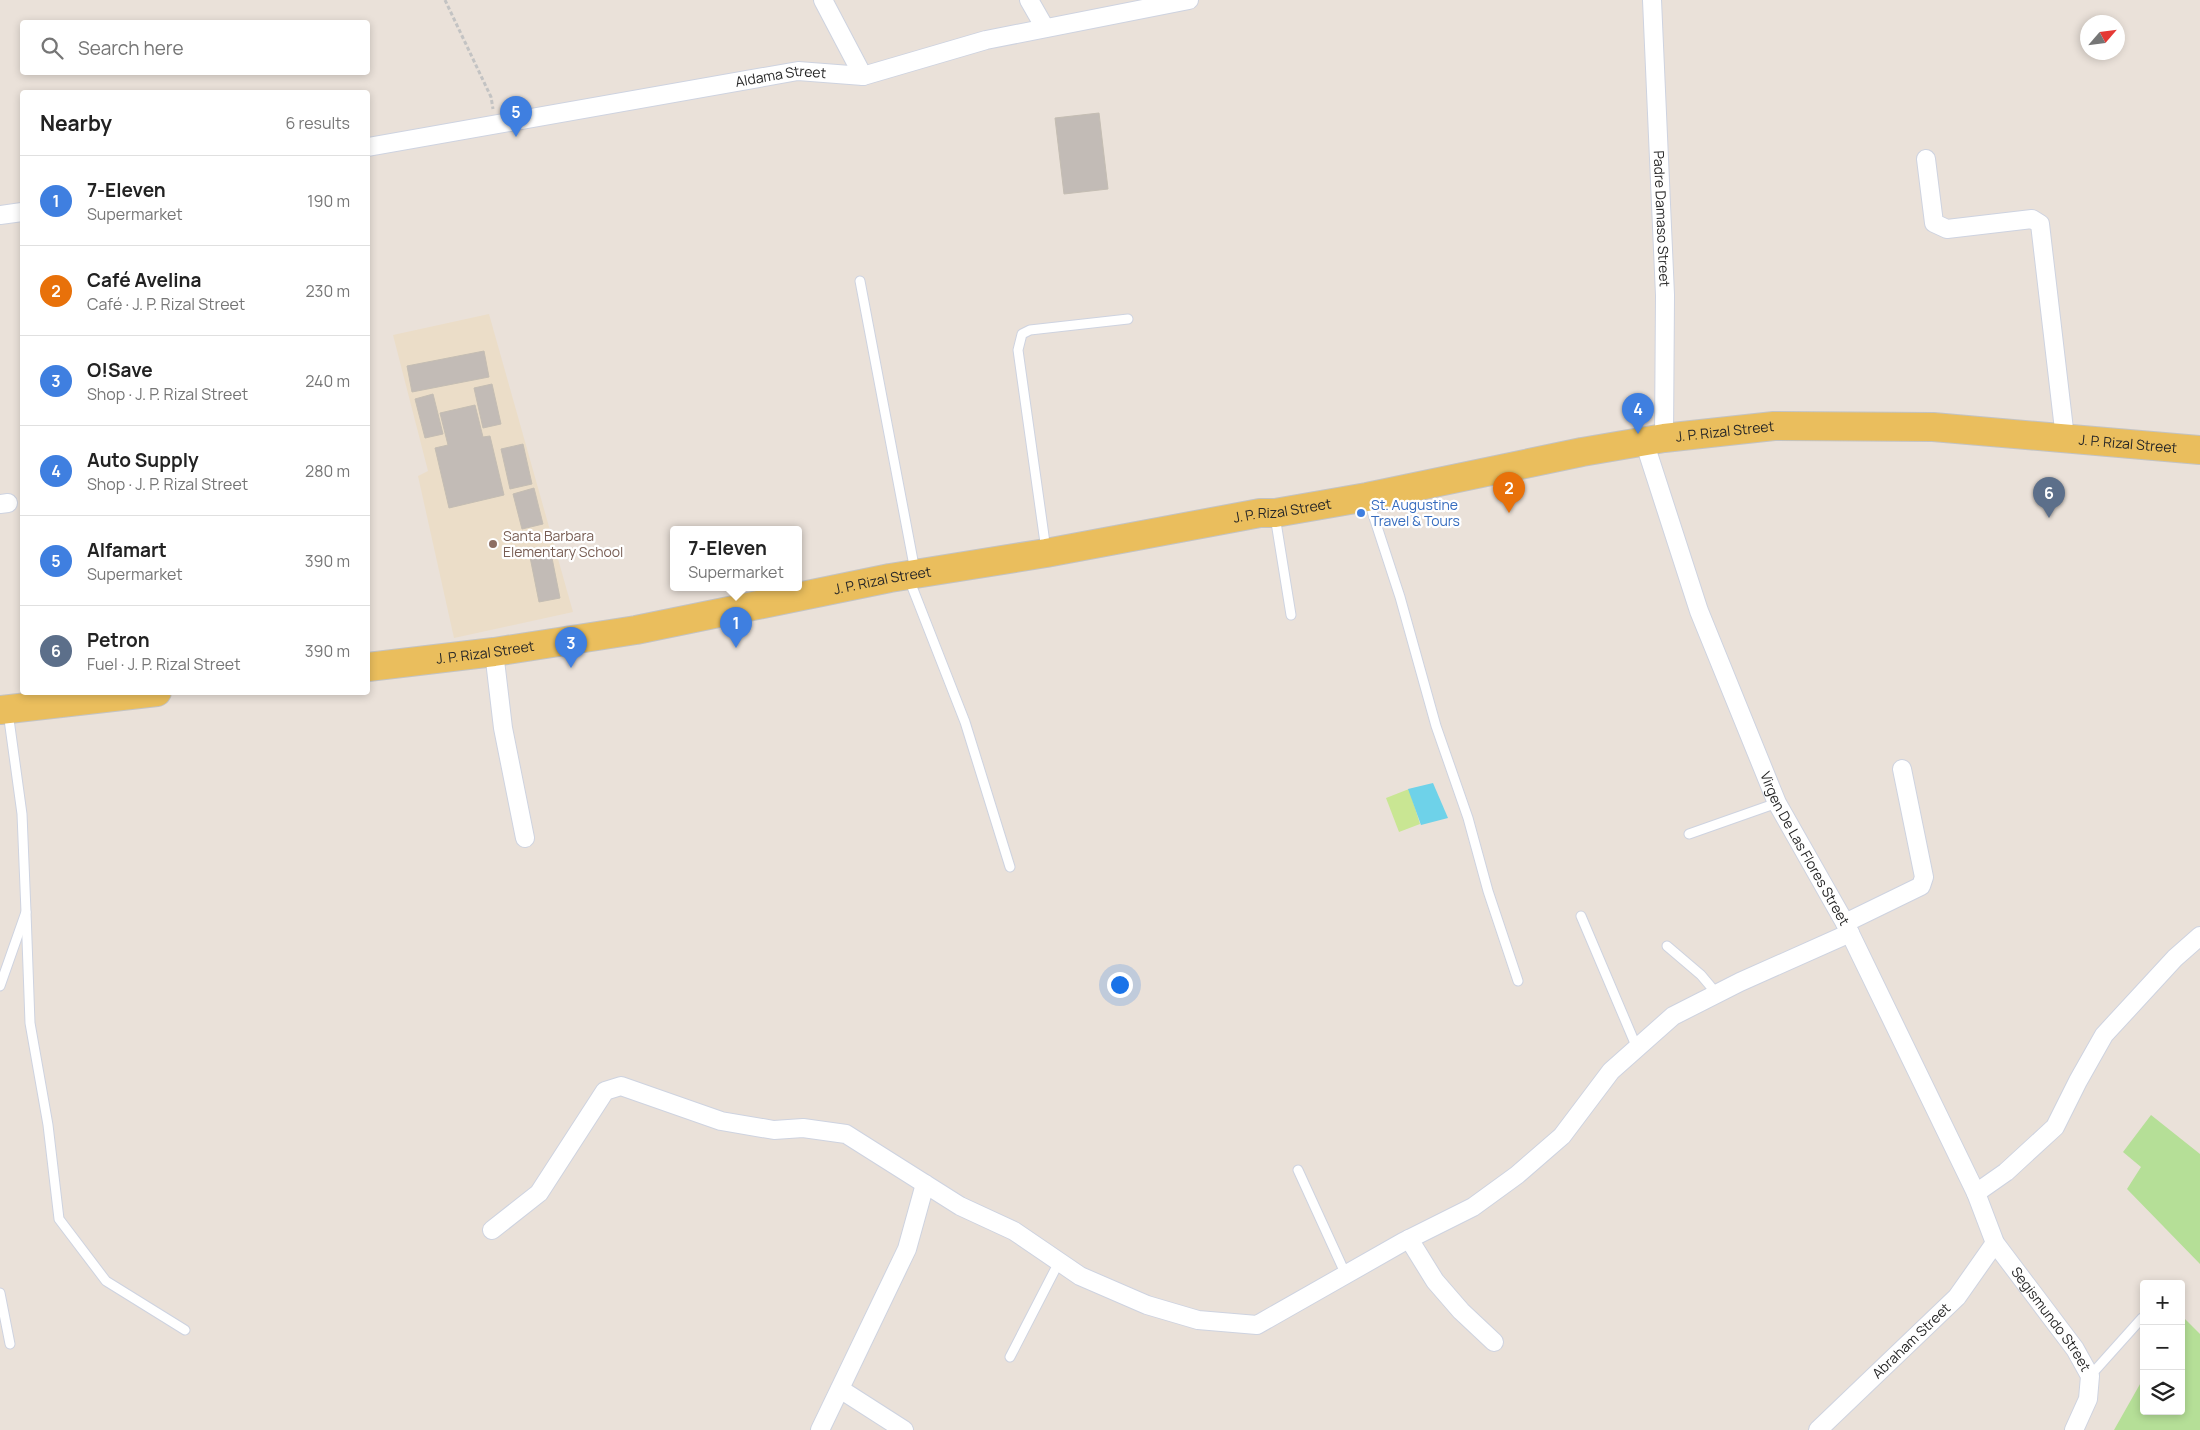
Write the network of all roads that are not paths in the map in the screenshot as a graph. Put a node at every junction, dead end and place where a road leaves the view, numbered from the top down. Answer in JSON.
{"nodes":[{"id":1,"x":823,"y":0,"type":"edge"},
{"id":2,"x":1029,"y":0,"type":"edge"},
{"id":3,"x":1189,"y":0,"type":"edge"},
{"id":4,"x":1652,"y":0,"type":"edge"},
{"id":5,"x":1045,"y":28,"type":"junction"},
{"id":6,"x":863,"y":76,"type":"junction"},
{"id":7,"x":370,"y":147,"type":"edge"},
{"id":8,"x":1926,"y":159,"type":"dead end"},
{"id":9,"x":20,"y":212,"type":"edge"},
{"id":10,"x":0,"y":215,"type":"edge"},
{"id":11,"x":860,"y":281,"type":"dead end"},
{"id":12,"x":1128,"y":319,"type":"dead end"},
{"id":13,"x":2065,"y":438,"type":"junction"},
{"id":14,"x":1654,"y":439,"type":"junction"},
{"id":15,"x":2200,"y":450,"type":"edge"},
{"id":16,"x":1367,"y":497,"type":"junction"},
{"id":17,"x":1275,"y":513,"type":"junction"},
{"id":18,"x":1046,"y":553,"type":"junction"},
{"id":19,"x":912,"y":574,"type":"junction"},
{"id":20,"x":1291,"y":615,"type":"dead end"},
{"id":21,"x":494,"y":652,"type":"junction"},
{"id":22,"x":370,"y":667,"type":"edge"},
{"id":23,"x":132,"y":695,"type":"edge"},
{"id":24,"x":4,"y":710,"type":"edge"},
{"id":25,"x":1902,"y":769,"type":"dead end"},
{"id":26,"x":1777,"y":803,"type":"junction"},
{"id":27,"x":1689,"y":834,"type":"dead end"},
{"id":28,"x":525,"y":838,"type":"dead end"},
{"id":29,"x":1010,"y":866,"type":"dead end"},
{"id":30,"x":26,"y":912,"type":"junction"},
{"id":31,"x":1581,"y":916,"type":"dead end"},
{"id":32,"x":1848,"y":928,"type":"junction"},
{"id":33,"x":2200,"y":936,"type":"edge"},
{"id":34,"x":1667,"y":946,"type":"dead end"},
{"id":35,"x":1518,"y":981,"type":"dead end"},
{"id":36,"x":0,"y":986,"type":"edge"},
{"id":37,"x":1717,"y":994,"type":"junction"},
{"id":38,"x":1638,"y":1048,"type":"junction"},
{"id":39,"x":1298,"y":1170,"type":"dead end"},
{"id":40,"x":925,"y":1184,"type":"junction"},
{"id":41,"x":1976,"y":1193,"type":"junction"},
{"id":42,"x":492,"y":1230,"type":"dead end"},
{"id":43,"x":1409,"y":1239,"type":"junction"},
{"id":44,"x":1995,"y":1243,"type":"junction"},
{"id":45,"x":1059,"y":1262,"type":"junction"},
{"id":46,"x":1346,"y":1274,"type":"junction"},
{"id":47,"x":0,"y":1293,"type":"edge"},
{"id":48,"x":2140,"y":1320,"type":"edge"},
{"id":49,"x":185,"y":1330,"type":"dead end"},
{"id":50,"x":1494,"y":1342,"type":"dead end"},
{"id":51,"x":10,"y":1344,"type":"dead end"},
{"id":52,"x":1010,"y":1357,"type":"dead end"},
{"id":53,"x":2090,"y":1376,"type":"junction"},
{"id":54,"x":840,"y":1389,"type":"junction"},
{"id":55,"x":820,"y":1430,"type":"edge"},
{"id":56,"x":904,"y":1430,"type":"edge"},
{"id":57,"x":1818,"y":1430,"type":"edge"},
{"id":58,"x":2074,"y":1430,"type":"edge"}],
"edges":[{"from":1,"to":6,"type":"street"},
{"from":2,"to":5,"type":"street"},
{"from":3,"to":5,"type":"street","name":"Aldama Street"},
{"from":4,"to":14,"type":"street","name":"Padre Damaso Street"},
{"from":5,"to":6,"type":"street","name":"Aldama Street"},
{"from":6,"to":7,"type":"street","name":"Aldama Street"},
{"from":8,"to":13,"type":"street"},
{"from":9,"to":10,"type":"street"},
{"from":11,"to":19,"type":"lane"},
{"from":12,"to":18,"type":"lane"},
{"from":13,"to":14,"type":"main road","name":"J. P. Rizal Street"},
{"from":13,"to":15,"type":"main road","name":"J. P. Rizal Street"},
{"from":14,"to":16,"type":"main road","name":"J. P. Rizal Street"},
{"from":14,"to":26,"type":"street","name":"Virgen De Las Flores Street"},
{"from":16,"to":17,"type":"main road","name":"J. P. Rizal Street"},
{"from":16,"to":35,"type":"lane"},
{"from":17,"to":18,"type":"main road","name":"J. P. Rizal Street"},
{"from":17,"to":20,"type":"lane"},
{"from":18,"to":19,"type":"main road","name":"J. P. Rizal Street"},
{"from":19,"to":21,"type":"main road","name":"J. P. Rizal Street"},
{"from":19,"to":29,"type":"lane"},
{"from":21,"to":22,"type":"main road","name":"J. P. Rizal Street"},
{"from":21,"to":28,"type":"street"},
{"from":23,"to":24,"type":"main road"},
{"from":24,"to":30,"type":"lane"},
{"from":25,"to":32,"type":"street"},
{"from":26,"to":27,"type":"lane"},
{"from":26,"to":32,"type":"street","name":"Virgen De Las Flores Street"},
{"from":30,"to":36,"type":"lane"},
{"from":30,"to":49,"type":"lane"},
{"from":31,"to":38,"type":"lane"},
{"from":32,"to":37,"type":"street"},
{"from":32,"to":41,"type":"street","name":"Virgen De Las Flores Street"},
{"from":33,"to":41,"type":"street"},
{"from":34,"to":37,"type":"lane"},
{"from":37,"to":38,"type":"street"},
{"from":38,"to":43,"type":"street"},
{"from":39,"to":46,"type":"lane"},
{"from":40,"to":42,"type":"street"},
{"from":40,"to":45,"type":"street"},
{"from":40,"to":54,"type":"street"},
{"from":41,"to":44,"type":"street","name":"Virgen De Las Flores Street"},
{"from":43,"to":46,"type":"street"},
{"from":43,"to":50,"type":"street"},
{"from":44,"to":53,"type":"street","name":"Segismundo Street"},
{"from":44,"to":57,"type":"street","name":"Abraham Street"},
{"from":45,"to":46,"type":"street"},
{"from":45,"to":52,"type":"lane"},
{"from":47,"to":51,"type":"lane"},
{"from":48,"to":53,"type":"lane"},
{"from":53,"to":58,"type":"street","name":"Segismundo Street"},
{"from":54,"to":55,"type":"street"},
{"from":54,"to":56,"type":"street"}]}
